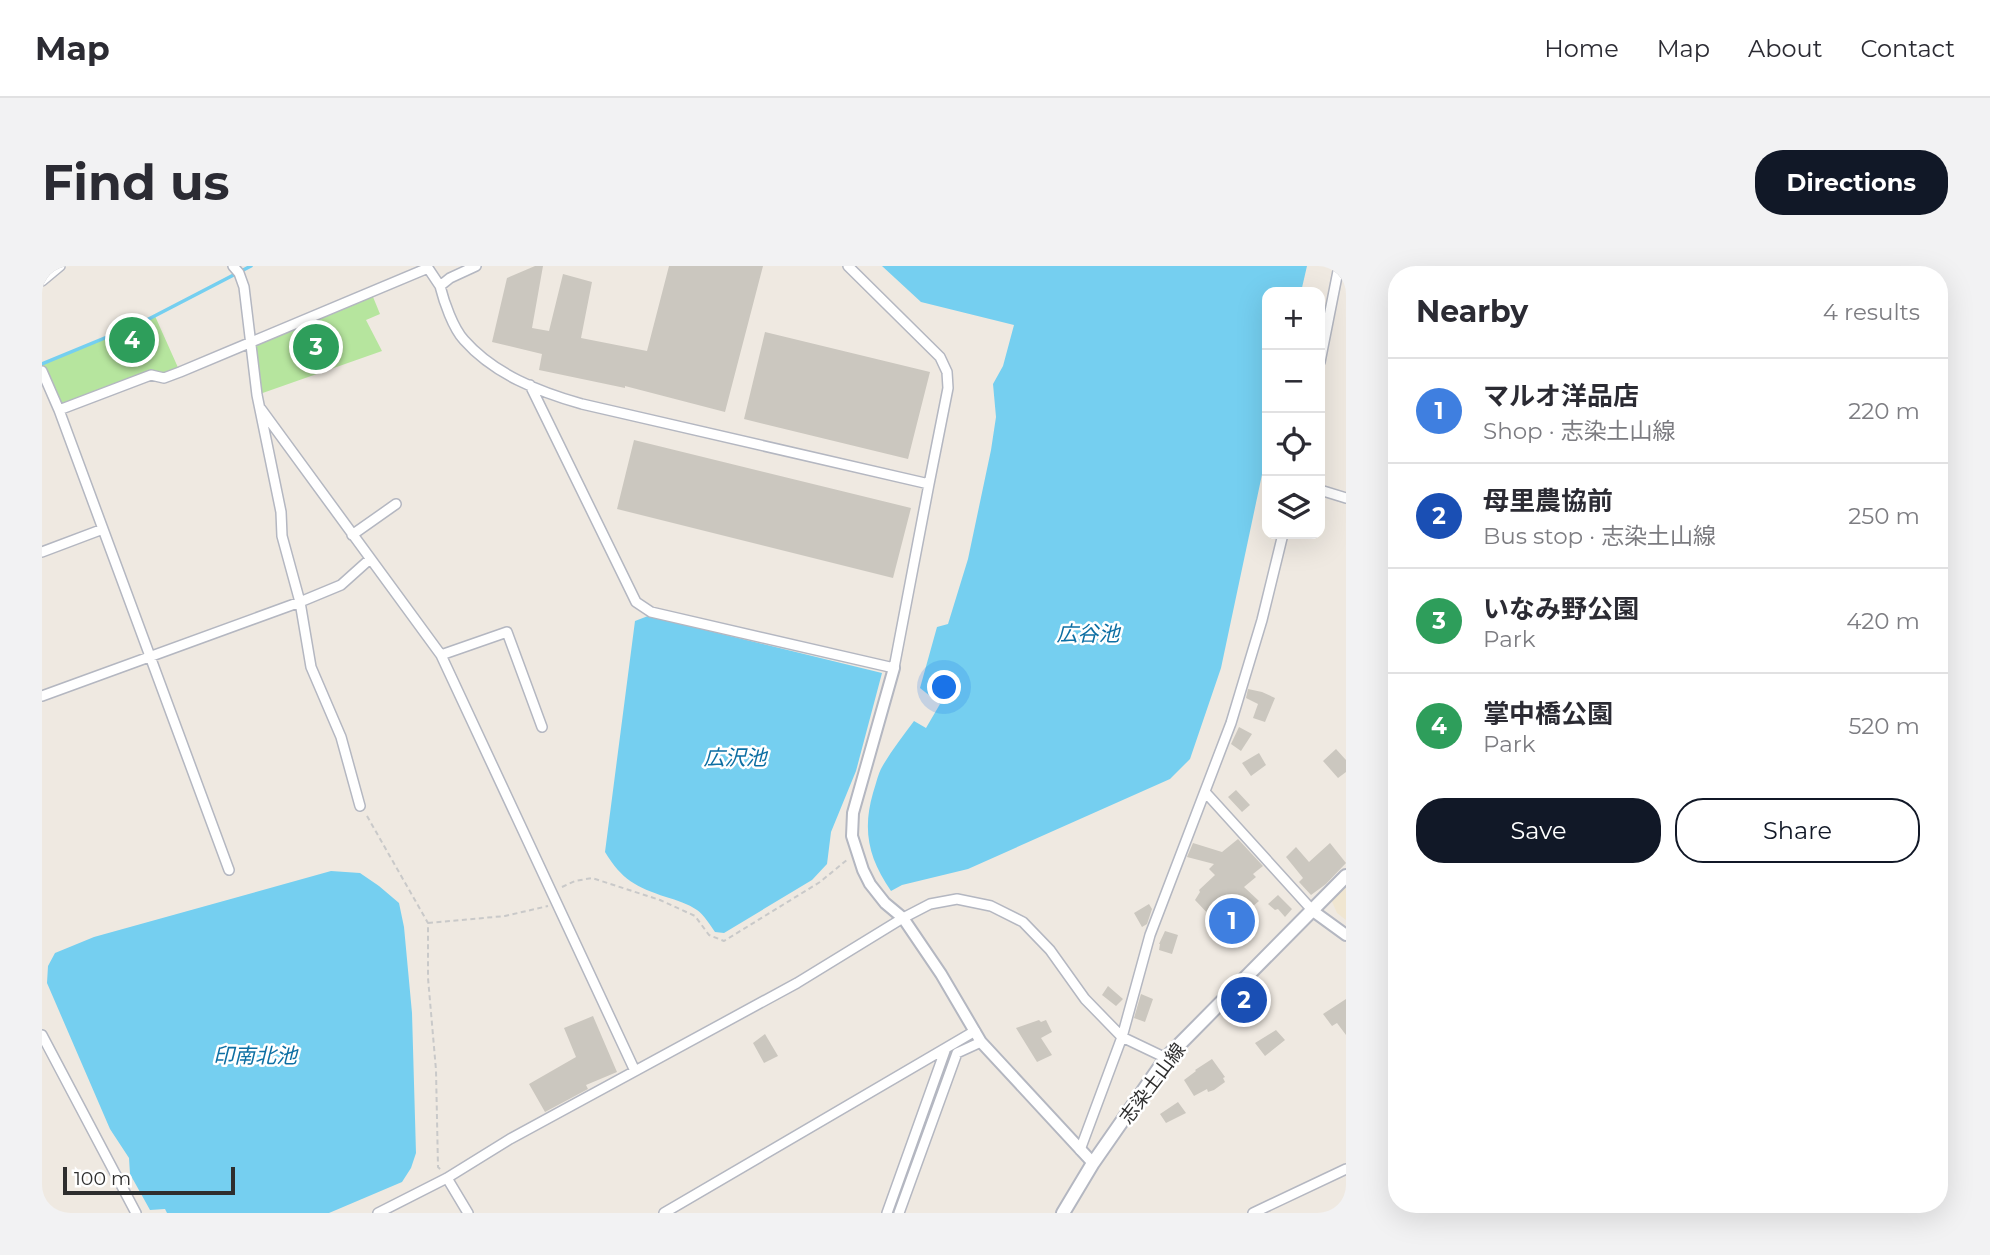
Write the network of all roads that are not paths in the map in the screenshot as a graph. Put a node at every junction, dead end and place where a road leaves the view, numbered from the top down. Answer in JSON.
{"nodes":[{"id":1,"x":60,"y":266,"type":"edge"},
{"id":2,"x":233,"y":266,"type":"edge"},
{"id":3,"x":476,"y":266,"type":"edge"},
{"id":4,"x":848,"y":266,"type":"edge"},
{"id":5,"x":1339,"y":266,"type":"edge"},
{"id":6,"x":42,"y":281,"type":"edge"},
{"id":7,"x":440,"y":286,"type":"junction"},
{"id":8,"x":252,"y":343,"type":"junction"},
{"id":9,"x":1322,"y":350,"type":"edge"},
{"id":10,"x":42,"y":370,"type":"edge"},
{"id":11,"x":530,"y":385,"type":"junction"},
{"id":12,"x":261,"y":409,"type":"junction"},
{"id":13,"x":59,"y":410,"type":"junction"},
{"id":14,"x":929,"y":484,"type":"junction"},
{"id":15,"x":1325,"y":492,"type":"edge"},
{"id":16,"x":1346,"y":499,"type":"edge"},
{"id":17,"x":396,"y":504,"type":"dead end"},
{"id":18,"x":103,"y":529,"type":"junction"},
{"id":19,"x":352,"y":535,"type":"junction"},
{"id":20,"x":1282,"y":539,"type":"edge"},
{"id":21,"x":42,"y":552,"type":"edge"},
{"id":22,"x":370,"y":559,"type":"junction"},
{"id":23,"x":300,"y":602,"type":"junction"},
{"id":24,"x":441,"y":655,"type":"junction"},
{"id":25,"x":151,"y":656,"type":"junction"},
{"id":26,"x":894,"y":668,"type":"junction"},
{"id":27,"x":42,"y":696,"type":"edge"},
{"id":28,"x":542,"y":727,"type":"dead end"},
{"id":29,"x":1206,"y":793,"type":"junction"},
{"id":30,"x":360,"y":806,"type":"road end"},
{"id":31,"x":229,"y":870,"type":"dead end"},
{"id":32,"x":1346,"y":876,"type":"edge"},
{"id":33,"x":1313,"y":911,"type":"junction"},
{"id":34,"x":903,"y":918,"type":"junction"},
{"id":35,"x":1346,"y":935,"type":"edge"},
{"id":36,"x":42,"y":1035,"type":"edge"},
{"id":37,"x":978,"y":1037,"type":"junction"},
{"id":38,"x":1122,"y":1037,"type":"junction"},
{"id":39,"x":946,"y":1048,"type":"junction"},
{"id":40,"x":1166,"y":1058,"type":"junction"},
{"id":41,"x":635,"y":1071,"type":"junction"},
{"id":42,"x":1080,"y":1150,"type":"junction"},
{"id":43,"x":1093,"y":1163,"type":"junction"},
{"id":44,"x":1346,"y":1169,"type":"edge"},
{"id":45,"x":447,"y":1178,"type":"junction"},
{"id":46,"x":1273,"y":1209,"type":"edge"},
{"id":47,"x":136,"y":1213,"type":"edge"},
{"id":48,"x":377,"y":1213,"type":"edge"},
{"id":49,"x":468,"y":1213,"type":"edge"},
{"id":50,"x":664,"y":1213,"type":"edge"},
{"id":51,"x":887,"y":1213,"type":"edge"},
{"id":52,"x":899,"y":1213,"type":"edge"},
{"id":53,"x":1063,"y":1213,"type":"edge"},
{"id":54,"x":1253,"y":1213,"type":"edge"}],
"edges":[{"from":1,"to":6,"type":"street"},
{"from":2,"to":8,"type":"street"},
{"from":3,"to":7,"type":"street"},
{"from":4,"to":14,"type":"street"},
{"from":5,"to":9,"type":"street"},
{"from":7,"to":8,"type":"street"},
{"from":7,"to":11,"type":"street"},
{"from":8,"to":12,"type":"street"},
{"from":8,"to":13,"type":"street"},
{"from":10,"to":13,"type":"street"},
{"from":11,"to":14,"type":"street"},
{"from":11,"to":26,"type":"street"},
{"from":12,"to":19,"type":"street"},
{"from":12,"to":23,"type":"street"},
{"from":13,"to":18,"type":"street"},
{"from":14,"to":26,"type":"street"},
{"from":15,"to":16,"type":"street"},
{"from":17,"to":19,"type":"street"},
{"from":18,"to":21,"type":"street"},
{"from":18,"to":25,"type":"street"},
{"from":19,"to":22,"type":"street"},
{"from":20,"to":29,"type":"street"},
{"from":22,"to":23,"type":"street"},
{"from":22,"to":24,"type":"street"},
{"from":23,"to":25,"type":"street"},
{"from":23,"to":30,"type":"street"},
{"from":24,"to":28,"type":"street"},
{"from":24,"to":41,"type":"street"},
{"from":25,"to":27,"type":"street"},
{"from":25,"to":31,"type":"street"},
{"from":26,"to":34,"type":"street"},
{"from":29,"to":33,"type":"street"},
{"from":29,"to":38,"type":"street"},
{"from":32,"to":33,"type":"main road","name":"志染土山線"},
{"from":33,"to":35,"type":"street"},
{"from":33,"to":40,"type":"main road","name":"志染土山線"},
{"from":34,"to":37,"type":"street"},
{"from":34,"to":38,"type":"street"},
{"from":34,"to":41,"type":"street"},
{"from":36,"to":47,"type":"street"},
{"from":37,"to":39,"type":"street"},
{"from":37,"to":42,"type":"street"},
{"from":37,"to":52,"type":"street"},
{"from":38,"to":40,"type":"street"},
{"from":38,"to":42,"type":"street"},
{"from":39,"to":50,"type":"street"},
{"from":39,"to":51,"type":"street"},
{"from":40,"to":43,"type":"main road","name":"志染土山線"},
{"from":41,"to":45,"type":"street"},
{"from":42,"to":43,"type":"street"},
{"from":43,"to":53,"type":"main road","name":"志染土山線"},
{"from":44,"to":46,"type":"street"},
{"from":45,"to":48,"type":"street"},
{"from":45,"to":49,"type":"street"},
{"from":46,"to":54,"type":"street"}]}
